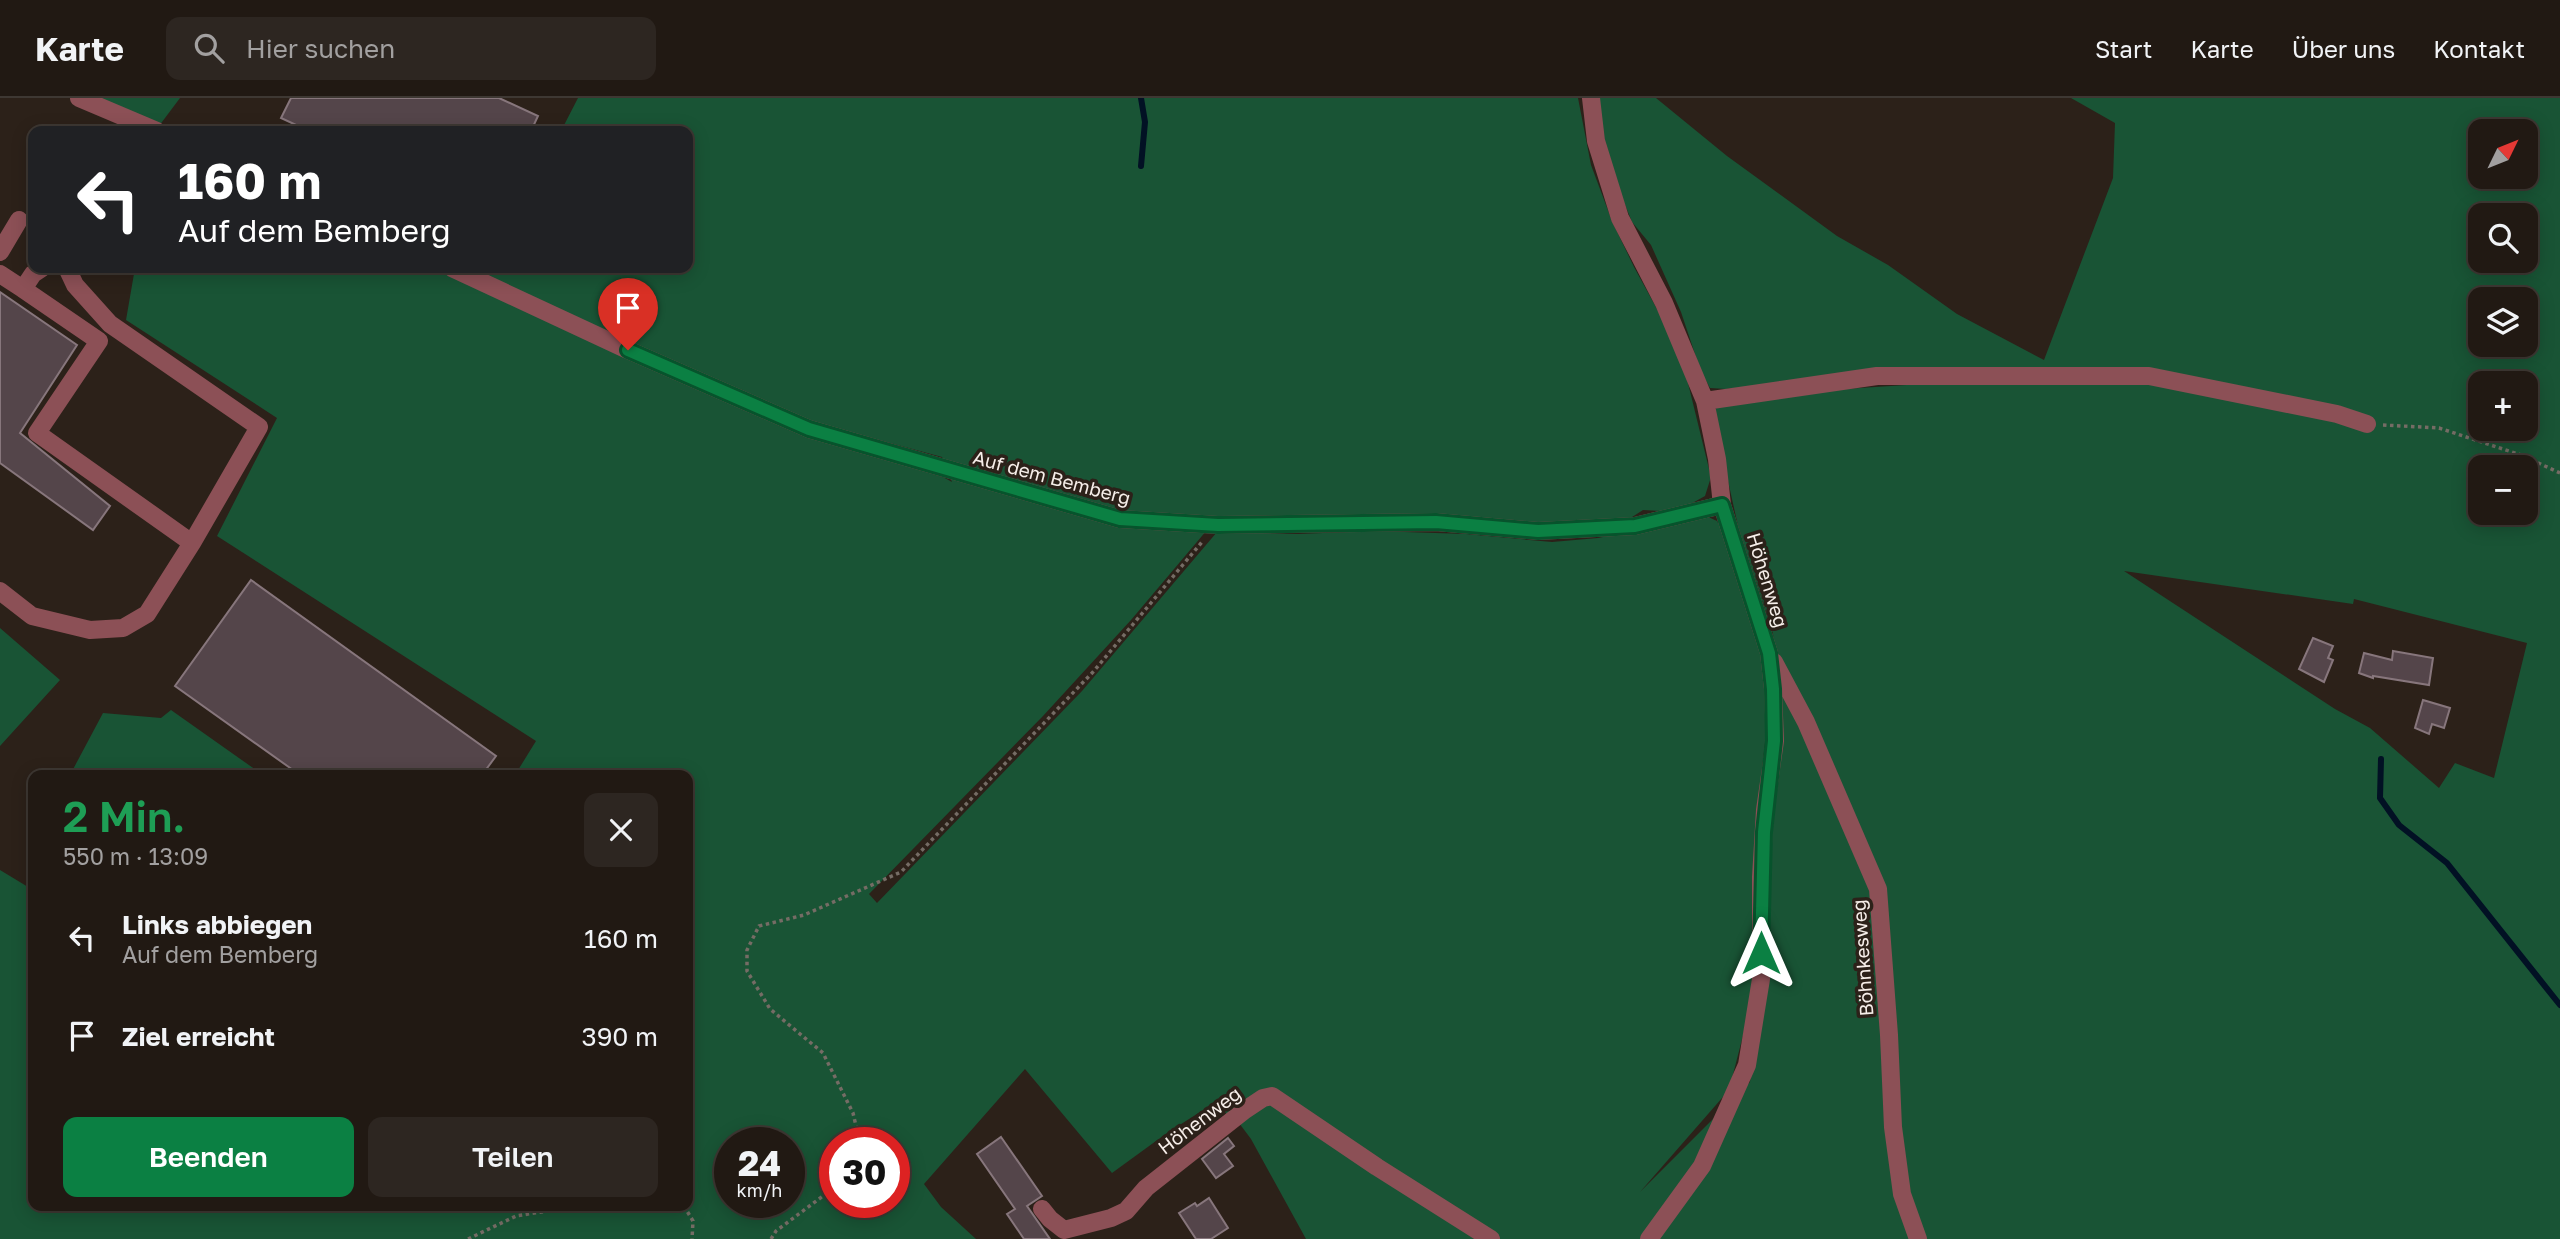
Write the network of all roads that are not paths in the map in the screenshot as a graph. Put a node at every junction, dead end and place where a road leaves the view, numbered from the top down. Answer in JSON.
{"nodes":[{"id":1,"x":79,"y":98,"type":"edge"},
{"id":2,"x":1591,"y":98,"type":"edge"},
{"id":3,"x":145,"y":126,"type":"edge"},
{"id":4,"x":19,"y":220,"type":"dead end"},
{"id":5,"x":0,"y":252,"type":"edge"},
{"id":6,"x":34,"y":273,"type":"edge"},
{"id":7,"x":69,"y":273,"type":"edge"},
{"id":8,"x":463,"y":273,"type":"edge"},
{"id":9,"x":0,"y":274,"type":"edge"},
{"id":10,"x":23,"y":289,"type":"junction"},
{"id":11,"x":110,"y":324,"type":"junction"},
{"id":12,"x":99,"y":341,"type":"junction"},
{"id":13,"x":1705,"y":401,"type":"junction"},
{"id":14,"x":2367,"y":424,"type":"road end"},
{"id":15,"x":1722,"y":505,"type":"junction"},
{"id":16,"x":192,"y":543,"type":"junction"},
{"id":17,"x":0,"y":591,"type":"edge"},
{"id":18,"x":1769,"y":653,"type":"junction"},
{"id":19,"x":1042,"y":1209,"type":"dead end"},
{"id":20,"x":1491,"y":1239,"type":"edge"},
{"id":21,"x":1649,"y":1239,"type":"edge"},
{"id":22,"x":1918,"y":1239,"type":"edge"}],
"edges":[{"from":1,"to":3,"type":"street"},
{"from":2,"to":13,"type":"street","name":"Höhenweg"},
{"from":4,"to":5,"type":"street"},
{"from":6,"to":10,"type":"street"},
{"from":7,"to":11,"type":"street"},
{"from":8,"to":15,"type":"street","name":"Auf dem Bemberg"},
{"from":9,"to":10,"type":"street"},
{"from":10,"to":12,"type":"street"},
{"from":11,"to":12,"type":"street"},
{"from":11,"to":16,"type":"street"},
{"from":12,"to":16,"type":"street"},
{"from":13,"to":14,"type":"street"},
{"from":13,"to":15,"type":"street","name":"Höhenweg"},
{"from":15,"to":18,"type":"street","name":"Höhenweg"},
{"from":16,"to":17,"type":"street"},
{"from":18,"to":21,"type":"street","name":"Höhenweg"},
{"from":18,"to":22,"type":"street","name":"Böhnkesweg"},
{"from":19,"to":20,"type":"street","name":"Höhenweg"}]}
